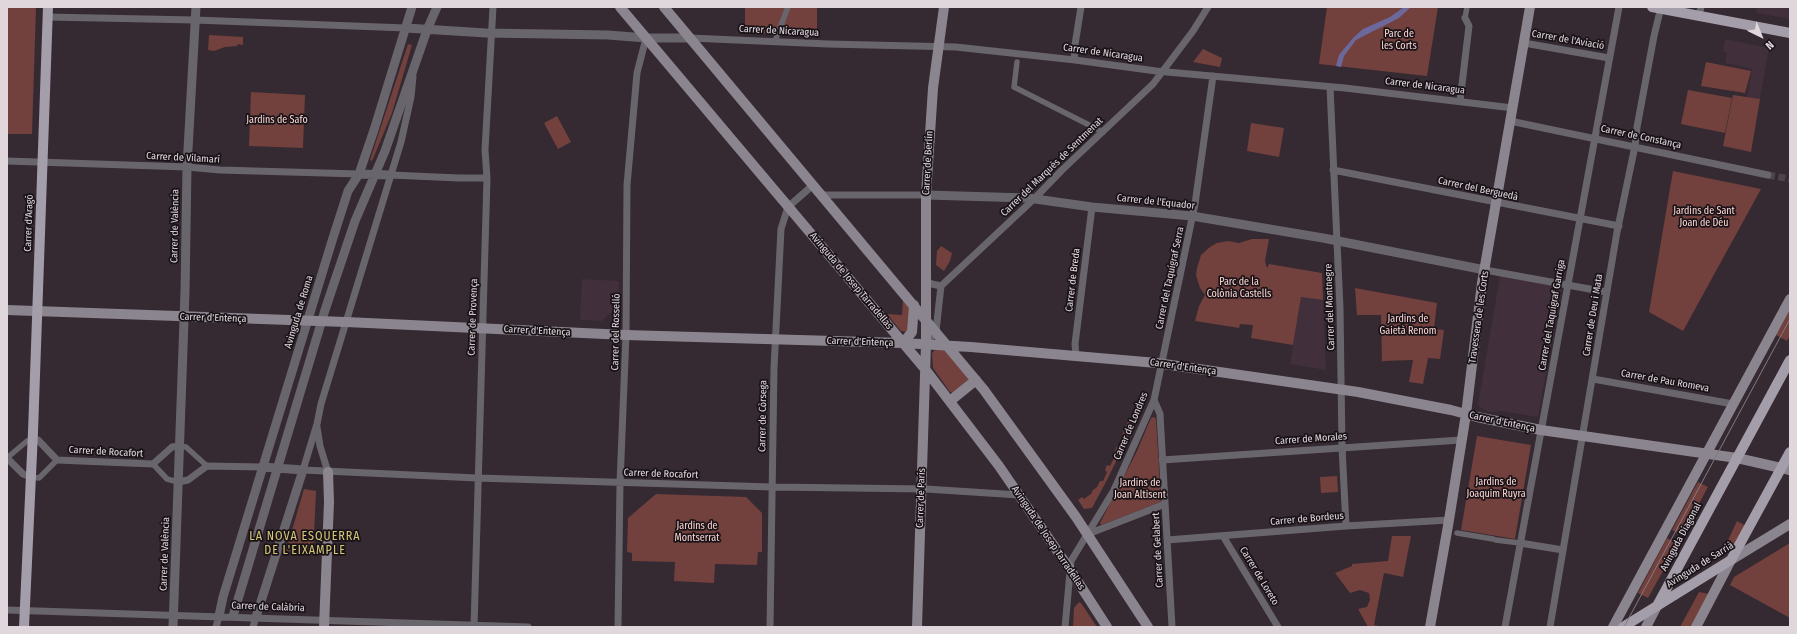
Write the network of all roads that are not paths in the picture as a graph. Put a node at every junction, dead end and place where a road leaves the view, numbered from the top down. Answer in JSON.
{"nodes":[{"id":1,"x":196,"y":7,"type":"edge"},
{"id":2,"x":412,"y":7,"type":"edge"},
{"id":3,"x":437,"y":7,"type":"edge"},
{"id":4,"x":493,"y":7,"type":"edge"},
{"id":5,"x":620,"y":7,"type":"edge"},
{"id":6,"x":664,"y":7,"type":"edge"},
{"id":7,"x":788,"y":7,"type":"edge"},
{"id":8,"x":944,"y":7,"type":"edge"},
{"id":9,"x":1081,"y":7,"type":"edge"},
{"id":10,"x":1208,"y":7,"type":"edge"},
{"id":11,"x":1467,"y":7,"type":"edge"},
{"id":12,"x":1530,"y":7,"type":"edge"},
{"id":13,"x":1619,"y":7,"type":"edge"},
{"id":14,"x":1658,"y":8,"type":"edge"},
{"id":15,"x":47,"y":12,"type":"edge"},
{"id":16,"x":1700,"y":12,"type":"edge"},
{"id":17,"x":1465,"y":18,"type":"joint"},
{"id":18,"x":195,"y":20,"type":"junction"},
{"id":19,"x":406,"y":28,"type":"junction"},
{"id":20,"x":427,"y":30,"type":"junction"},
{"id":21,"x":491,"y":33,"type":"junction"},
{"id":22,"x":1790,"y":33,"type":"edge"},
{"id":23,"x":646,"y":38,"type":"junction"},
{"id":24,"x":690,"y":38,"type":"junction"},
{"id":25,"x":775,"y":41,"type":"junction"},
{"id":26,"x":1524,"y":43,"type":"junction"},
{"id":27,"x":938,"y":46,"type":"junction"},
{"id":28,"x":1610,"y":58,"type":"junction"},
{"id":29,"x":1075,"y":60,"type":"junction"},
{"id":30,"x":1017,"y":62,"type":"dead end"},
{"id":31,"x":414,"y":69,"type":"junction"},
{"id":32,"x":1162,"y":71,"type":"junction"},
{"id":33,"x":1213,"y":76,"type":"junction"},
{"id":34,"x":1330,"y":87,"type":"junction"},
{"id":35,"x":1460,"y":101,"type":"junction"},
{"id":36,"x":1513,"y":108,"type":"junction"},
{"id":37,"x":1510,"y":121,"type":"junction"},
{"id":38,"x":1104,"y":132,"type":"junction"},
{"id":39,"x":1595,"y":138,"type":"junction"},
{"id":40,"x":1635,"y":146,"type":"junction"},
{"id":41,"x":7,"y":161,"type":"edge"},
{"id":42,"x":43,"y":162,"type":"junction"},
{"id":43,"x":187,"y":167,"type":"junction"},
{"id":44,"x":1333,"y":170,"type":"junction"},
{"id":45,"x":359,"y":174,"type":"junction"},
{"id":46,"x":375,"y":174,"type":"junction"},
{"id":47,"x":1768,"y":174,"type":"tunnel mouth"},
{"id":48,"x":391,"y":175,"type":"junction"},
{"id":49,"x":487,"y":178,"type":"junction"},
{"id":50,"x":813,"y":185,"type":"junction"},
{"id":51,"x":822,"y":195,"type":"junction"},
{"id":52,"x":926,"y":195,"type":"junction"},
{"id":53,"x":1035,"y":198,"type":"junction"},
{"id":54,"x":1496,"y":202,"type":"junction"},
{"id":55,"x":788,"y":207,"type":"junction"},
{"id":56,"x":1092,"y":207,"type":"junction"},
{"id":57,"x":1192,"y":216,"type":"junction"},
{"id":58,"x":1580,"y":219,"type":"junction"},
{"id":59,"x":1619,"y":226,"type":"junction"},
{"id":60,"x":1336,"y":240,"type":"junction"},
{"id":61,"x":1485,"y":270,"type":"junction"},
{"id":62,"x":925,"y":280,"type":"junction"},
{"id":63,"x":1567,"y":285,"type":"junction"},
{"id":64,"x":941,"y":286,"type":"junction"},
{"id":65,"x":1606,"y":292,"type":"junction"},
{"id":66,"x":1790,"y":299,"type":"edge"},
{"id":67,"x":914,"y":305,"type":"junction"},
{"id":68,"x":7,"y":310,"type":"edge"},
{"id":69,"x":37,"y":311,"type":"junction"},
{"id":70,"x":184,"y":316,"type":"junction"},
{"id":71,"x":926,"y":319,"type":"junction"},
{"id":72,"x":307,"y":321,"type":"junction"},
{"id":73,"x":322,"y":322,"type":"junction"},
{"id":74,"x":346,"y":322,"type":"junction"},
{"id":75,"x":482,"y":329,"type":"junction"},
{"id":76,"x":936,"y":331,"type":"junction"},
{"id":77,"x":626,"y":335,"type":"junction"},
{"id":78,"x":775,"y":339,"type":"junction"},
{"id":79,"x":903,"y":343,"type":"junction"},
{"id":80,"x":926,"y":344,"type":"junction"},
{"id":81,"x":949,"y":346,"type":"junction"},
{"id":82,"x":971,"y":347,"type":"junction"},
{"id":83,"x":1076,"y":356,"type":"junction"},
{"id":84,"x":1790,"y":360,"type":"edge"},
{"id":85,"x":1163,"y":364,"type":"junction"},
{"id":86,"x":965,"y":366,"type":"junction"},
{"id":87,"x":925,"y":369,"type":"junction"},
{"id":88,"x":976,"y":380,"type":"junction"},
{"id":89,"x":1593,"y":380,"type":"junction"},
{"id":90,"x":1343,"y":389,"type":"junction"},
{"id":91,"x":1154,"y":400,"type":"junction"},
{"id":92,"x":950,"y":401,"type":"junction"},
{"id":93,"x":1733,"y":404,"type":"junction"},
{"id":94,"x":1466,"y":414,"type":"junction"},
{"id":95,"x":317,"y":424,"type":"junction"},
{"id":96,"x":1541,"y":430,"type":"junction"},
{"id":97,"x":1583,"y":436,"type":"junction"},
{"id":98,"x":33,"y":440,"type":"junction"},
{"id":99,"x":1461,"y":440,"type":"junction"},
{"id":100,"x":179,"y":446,"type":"junction"},
{"id":101,"x":1342,"y":447,"type":"junction"},
{"id":102,"x":1790,"y":452,"type":"edge"},
{"id":103,"x":1706,"y":454,"type":"junction"},
{"id":104,"x":7,"y":458,"type":"edge"},
{"id":105,"x":1737,"y":458,"type":"junction"},
{"id":106,"x":57,"y":460,"type":"junction"},
{"id":107,"x":1162,"y":460,"type":"junction"},
{"id":108,"x":153,"y":464,"type":"junction"},
{"id":109,"x":207,"y":466,"type":"junction"},
{"id":110,"x":263,"y":467,"type":"junction"},
{"id":111,"x":278,"y":468,"type":"junction"},
{"id":112,"x":1786,"y":469,"type":"edge"},
{"id":113,"x":303,"y":470,"type":"junction"},
{"id":114,"x":328,"y":472,"type":"junction"},
{"id":115,"x":32,"y":476,"type":"junction"},
{"id":116,"x":477,"y":478,"type":"junction"},
{"id":117,"x":178,"y":482,"type":"junction"},
{"id":118,"x":620,"y":483,"type":"junction"},
{"id":119,"x":772,"y":487,"type":"junction"},
{"id":120,"x":921,"y":489,"type":"junction"},
{"id":121,"x":1019,"y":495,"type":"junction"},
{"id":122,"x":1165,"y":504,"type":"junction"},
{"id":123,"x":1449,"y":520,"type":"junction"},
{"id":124,"x":1790,"y":524,"type":"edge"},
{"id":125,"x":1346,"y":526,"type":"junction"},
{"id":126,"x":1457,"y":533,"type":"dead end"},
{"id":127,"x":1088,"y":534,"type":"junction"},
{"id":128,"x":1223,"y":536,"type":"junction"},
{"id":129,"x":1167,"y":540,"type":"junction"},
{"id":130,"x":1520,"y":543,"type":"junction"},
{"id":131,"x":1563,"y":550,"type":"junction"},
{"id":132,"x":1731,"y":560,"type":"junction"},
{"id":133,"x":1069,"y":568,"type":"junction"},
{"id":134,"x":1657,"y":606,"type":"junction"},
{"id":135,"x":7,"y":610,"type":"edge"},
{"id":136,"x":25,"y":610,"type":"junction"},
{"id":137,"x":173,"y":615,"type":"junction"},
{"id":138,"x":219,"y":616,"type":"junction"},
{"id":139,"x":232,"y":616,"type":"junction"},
{"id":140,"x":256,"y":617,"type":"junction"},
{"id":141,"x":324,"y":623,"type":"edge"},
{"id":142,"x":474,"y":626,"type":"edge"},
{"id":143,"x":24,"y":627,"type":"edge"},
{"id":144,"x":173,"y":627,"type":"edge"},
{"id":145,"x":216,"y":627,"type":"edge"},
{"id":146,"x":253,"y":627,"type":"edge"},
{"id":147,"x":528,"y":627,"type":"edge"},
{"id":148,"x":618,"y":627,"type":"edge"},
{"id":149,"x":770,"y":627,"type":"edge"},
{"id":150,"x":917,"y":627,"type":"edge"},
{"id":151,"x":1065,"y":627,"type":"edge"},
{"id":152,"x":1107,"y":627,"type":"edge"},
{"id":153,"x":1148,"y":627,"type":"edge"},
{"id":154,"x":1172,"y":627,"type":"edge"},
{"id":155,"x":1278,"y":627,"type":"edge"},
{"id":156,"x":1430,"y":627,"type":"edge"},
{"id":157,"x":1505,"y":627,"type":"edge"},
{"id":158,"x":1550,"y":627,"type":"edge"},
{"id":159,"x":1613,"y":627,"type":"edge"},
{"id":160,"x":1623,"y":627,"type":"edge"},
{"id":161,"x":1646,"y":627,"type":"edge"},
{"id":162,"x":1696,"y":627,"type":"edge"}],
"edges":[{"from":1,"to":18,"type":"street","name":"Carrer de València"},
{"from":2,"to":19,"type":"street","name":"Avinguda de Roma"},
{"from":3,"to":20,"type":"street"},
{"from":4,"to":21,"type":"street","name":"Carrer de Provença"},
{"from":5,"to":23,"type":"main road","name":"Avinguda de Josep Tarradellas"},
{"from":6,"to":24,"type":"main road"},
{"from":7,"to":25,"type":"street"},
{"from":8,"to":27,"type":"main road","name":"Carrer de Berlín"},
{"from":9,"to":29,"type":"street"},
{"from":10,"to":32,"type":"street","name":"Carrer del Marquès de Sentmenat"},
{"from":11,"to":17,"type":"street"},
{"from":12,"to":26,"type":"main road","name":"Travessera de les Corts"},
{"from":13,"to":28,"type":"street","name":"Carrer del Taquígraf Garriga"},
{"from":14,"to":16,"type":"main road"},
{"from":14,"to":40,"type":"street","name":"Carrer de Deu i Mata"},
{"from":15,"to":18,"type":"street"},
{"from":15,"to":42,"type":"main road","name":"Carrer d'Aragó"},
{"from":16,"to":22,"type":"main road"},
{"from":17,"to":35,"type":"street"},
{"from":18,"to":19,"type":"street"},
{"from":18,"to":43,"type":"street","name":"Carrer de València"},
{"from":19,"to":20,"type":"street"},
{"from":19,"to":45,"type":"street","name":"Avinguda de Roma"},
{"from":20,"to":21,"type":"street"},
{"from":20,"to":31,"type":"street"},
{"from":21,"to":23,"type":"street"},
{"from":21,"to":49,"type":"street","name":"Carrer de Provença"},
{"from":23,"to":24,"type":"street"},
{"from":23,"to":55,"type":"main road","name":"Avinguda de Josep Tarradellas"},
{"from":23,"to":77,"type":"street","name":"Carrer del Rosselló"},
{"from":24,"to":25,"type":"street","name":"Carrer de Nicaragua"},
{"from":24,"to":50,"type":"main road"},
{"from":25,"to":27,"type":"street","name":"Carrer de Nicaragua"},
{"from":26,"to":28,"type":"street","name":"Carrer de l'Aviació"},
{"from":26,"to":36,"type":"main road","name":"Travessera de les Corts"},
{"from":27,"to":29,"type":"street","name":"Carrer de Nicaragua"},
{"from":27,"to":52,"type":"main road","name":"Carrer de Berlín"},
{"from":28,"to":39,"type":"street","name":"Carrer del Taquígraf Garriga"},
{"from":29,"to":32,"type":"street","name":"Carrer de Nicaragua"},
{"from":30,"to":38,"type":"street"},
{"from":31,"to":46,"type":"street"},
{"from":31,"to":48,"type":"street"},
{"from":32,"to":33,"type":"street","name":"Carrer de Nicaragua"},
{"from":32,"to":38,"type":"street","name":"Carrer del Marquès de Sentmenat"},
{"from":33,"to":34,"type":"street","name":"Carrer de Nicaragua"},
{"from":33,"to":57,"type":"street","name":"Carrer del Taquígraf Serra"},
{"from":34,"to":35,"type":"street","name":"Carrer de Nicaragua"},
{"from":34,"to":44,"type":"street","name":"Carrer del Montnegre"},
{"from":35,"to":36,"type":"street","name":"Carrer de Nicaragua"},
{"from":36,"to":37,"type":"main road","name":"Travessera de les Corts"},
{"from":37,"to":39,"type":"street","name":"Carrer de Constança"},
{"from":37,"to":54,"type":"main road","name":"Travessera de les Corts"},
{"from":38,"to":53,"type":"street","name":"Carrer del Marquès de Sentmenat"},
{"from":39,"to":40,"type":"street","name":"Carrer de Constança"},
{"from":39,"to":58,"type":"street","name":"Carrer del Taquígraf Garriga"},
{"from":40,"to":47,"type":"street","name":"Carrer de Constança"},
{"from":40,"to":59,"type":"street","name":"Carrer de Deu i Mata"},
{"from":41,"to":42,"type":"street","name":"Carrer de Vilamarí"},
{"from":42,"to":43,"type":"street","name":"Carrer de Vilamarí"},
{"from":42,"to":69,"type":"main road","name":"Carrer d'Aragó"},
{"from":43,"to":45,"type":"street","name":"Carrer de Vilamarí"},
{"from":43,"to":70,"type":"street","name":"Carrer de València"},
{"from":44,"to":54,"type":"street","name":"Carrer del Berguedà"},
{"from":44,"to":60,"type":"street","name":"Carrer del Montnegre"},
{"from":45,"to":46,"type":"street"},
{"from":45,"to":72,"type":"street","name":"Avinguda de Roma"},
{"from":46,"to":48,"type":"street"},
{"from":46,"to":73,"type":"street"},
{"from":48,"to":49,"type":"street"},
{"from":48,"to":74,"type":"street"},
{"from":49,"to":75,"type":"street","name":"Carrer de Provença"},
{"from":50,"to":51,"type":"main road"},
{"from":50,"to":55,"type":"street"},
{"from":51,"to":52,"type":"street","name":"Carrer de l'Equador"},
{"from":51,"to":67,"type":"main road"},
{"from":52,"to":53,"type":"street","name":"Carrer de l'Equador"},
{"from":52,"to":62,"type":"main road","name":"Carrer de Berlín"},
{"from":53,"to":56,"type":"street","name":"Carrer de l'Equador"},
{"from":53,"to":64,"type":"street","name":"Carrer del Marquès de Sentmenat"},
{"from":54,"to":58,"type":"street","name":"Carrer del Berguedà"},
{"from":54,"to":61,"type":"main road","name":"Travessera de les Corts"},
{"from":55,"to":78,"type":"street","name":"Carrer de Còrsega"},
{"from":55,"to":79,"type":"main road","name":"Avinguda de Josep Tarradellas"},
{"from":56,"to":57,"type":"street","name":"Carrer de l'Equador"},
{"from":56,"to":83,"type":"street","name":"Carrer de Breda"},
{"from":57,"to":60,"type":"street","name":"Carrer de l'Equador"},
{"from":57,"to":85,"type":"street","name":"Carrer del Taquígraf Serra"},
{"from":58,"to":59,"type":"street","name":"Carrer del Berguedà"},
{"from":58,"to":63,"type":"street","name":"Carrer del Taquígraf Garriga"},
{"from":59,"to":65,"type":"street","name":"Carrer de Deu i Mata"},
{"from":60,"to":61,"type":"street","name":"Carrer de l'Equador"},
{"from":60,"to":90,"type":"street","name":"Carrer del Montnegre"},
{"from":61,"to":63,"type":"street"},
{"from":61,"to":94,"type":"main road","name":"Travessera de les Corts"},
{"from":62,"to":64,"type":"street"},
{"from":62,"to":71,"type":"main road","name":"Carrer de Berlín"},
{"from":63,"to":65,"type":"street"},
{"from":63,"to":96,"type":"street","name":"Carrer del Taquígraf Garriga"},
{"from":64,"to":76,"type":"street"},
{"from":65,"to":89,"type":"street","name":"Carrer de Deu i Mata"},
{"from":66,"to":93,"type":"main road"},
{"from":67,"to":71,"type":"main road"},
{"from":67,"to":79,"type":"main road"},
{"from":68,"to":69,"type":"main road","name":"Carrer d'Entença"},
{"from":69,"to":70,"type":"main road","name":"Carrer d'Entença"},
{"from":69,"to":98,"type":"main road","name":"Carrer d'Aragó"},
{"from":70,"to":72,"type":"main road","name":"Carrer d'Entença"},
{"from":70,"to":100,"type":"street","name":"Carrer de València"},
{"from":71,"to":76,"type":"main road"},
{"from":71,"to":80,"type":"main road"},
{"from":72,"to":73,"type":"main road","name":"Carrer d'Entença"},
{"from":72,"to":110,"type":"street","name":"Avinguda de Roma"},
{"from":73,"to":74,"type":"main road","name":"Carrer d'Entença"},
{"from":73,"to":111,"type":"street"},
{"from":74,"to":75,"type":"main road","name":"Carrer d'Entença"},
{"from":74,"to":95,"type":"street"},
{"from":75,"to":77,"type":"main road","name":"Carrer d'Entença"},
{"from":75,"to":116,"type":"street","name":"Carrer de Provença"},
{"from":76,"to":80,"type":"street"},
{"from":76,"to":81,"type":"main road"},
{"from":77,"to":78,"type":"main road","name":"Carrer d'Entença"},
{"from":77,"to":118,"type":"street","name":"Carrer del Rosselló"},
{"from":78,"to":79,"type":"main road","name":"Carrer d'Entença"},
{"from":78,"to":119,"type":"street","name":"Carrer de Còrsega"},
{"from":79,"to":80,"type":"main road","name":"Carrer d'Entença"},
{"from":79,"to":87,"type":"main road","name":"Avinguda de Josep Tarradellas"},
{"from":80,"to":81,"type":"main road","name":"Carrer d'Entença"},
{"from":80,"to":87,"type":"main road"},
{"from":81,"to":82,"type":"main road","name":"Carrer d'Entença"},
{"from":81,"to":86,"type":"main road"},
{"from":82,"to":83,"type":"main road","name":"Carrer d'Entença"},
{"from":82,"to":86,"type":"main road"},
{"from":83,"to":85,"type":"main road","name":"Carrer d'Entença"},
{"from":84,"to":105,"type":"main road","name":"Avinguda Diagonal"},
{"from":85,"to":90,"type":"main road","name":"Carrer d'Entença"},
{"from":85,"to":91,"type":"street","name":"Carrer de Londres"},
{"from":86,"to":88,"type":"main road"},
{"from":87,"to":92,"type":"main road","name":"Avinguda de Josep Tarradellas"},
{"from":87,"to":120,"type":"main road","name":"Carrer de París"},
{"from":88,"to":92,"type":"main road"},
{"from":88,"to":127,"type":"main road"},
{"from":89,"to":93,"type":"street","name":"Carrer de Pau Romeva"},
{"from":89,"to":97,"type":"street","name":"Carrer de Deu i Mata"},
{"from":90,"to":94,"type":"main road","name":"Carrer d'Entença"},
{"from":90,"to":101,"type":"street","name":"Carrer del Montnegre"},
{"from":91,"to":107,"type":"street","name":"Carrer de Gelabert"},
{"from":91,"to":127,"type":"street","name":"Carrer de Londres"},
{"from":92,"to":121,"type":"main road","name":"Avinguda de Josep Tarradellas"},
{"from":93,"to":103,"type":"main road"},
{"from":94,"to":96,"type":"main road","name":"Carrer d'Entença"},
{"from":94,"to":99,"type":"main road","name":"Travessera de les Corts"},
{"from":95,"to":113,"type":"street"},
{"from":95,"to":114,"type":"street"},
{"from":96,"to":97,"type":"main road","name":"Carrer d'Entença"},
{"from":96,"to":130,"type":"street","name":"Carrer del Taquígraf Garriga"},
{"from":97,"to":103,"type":"main road","name":"Carrer d'Entença"},
{"from":97,"to":131,"type":"street","name":"Carrer de Deu i Mata"},
{"from":98,"to":104,"type":"street"},
{"from":98,"to":106,"type":"street","name":"Carrer de Rocafort"},
{"from":98,"to":115,"type":"main road","name":"Carrer d'Aragó"},
{"from":99,"to":101,"type":"street","name":"Carrer de Morales"},
{"from":99,"to":123,"type":"main road","name":"Travessera de les Corts"},
{"from":100,"to":108,"type":"street","name":"Carrer de Rocafort"},
{"from":100,"to":109,"type":"street"},
{"from":100,"to":117,"type":"street","name":"Carrer de València"},
{"from":101,"to":107,"type":"street","name":"Carrer de Morales"},
{"from":101,"to":125,"type":"street","name":"Carrer del Montnegre"},
{"from":102,"to":112,"type":"main road"},
{"from":103,"to":105,"type":"main road"},
{"from":103,"to":159,"type":"main road"},
{"from":104,"to":115,"type":"street"},
{"from":105,"to":112,"type":"main road"},
{"from":105,"to":134,"type":"main road","name":"Avinguda Diagonal"},
{"from":106,"to":108,"type":"street","name":"Carrer de Rocafort"},
{"from":106,"to":115,"type":"street","name":"Carrer de Rocafort"},
{"from":107,"to":122,"type":"street","name":"Carrer de Gelabert"},
{"from":108,"to":117,"type":"street","name":"Carrer de Rocafort"},
{"from":109,"to":110,"type":"street"},
{"from":109,"to":117,"type":"street"},
{"from":110,"to":111,"type":"street"},
{"from":110,"to":138,"type":"street","name":"Avinguda de Roma"},
{"from":111,"to":113,"type":"street"},
{"from":111,"to":139,"type":"street"},
{"from":112,"to":132,"type":"main road"},
{"from":113,"to":114,"type":"street","name":"Carrer de Rocafort"},
{"from":113,"to":140,"type":"street"},
{"from":114,"to":116,"type":"street","name":"Carrer de Rocafort"},
{"from":114,"to":141,"type":"main road"},
{"from":115,"to":136,"type":"main road","name":"Carrer d'Aragó"},
{"from":116,"to":118,"type":"street","name":"Carrer de Rocafort"},
{"from":116,"to":142,"type":"street","name":"Carrer de Provença"},
{"from":117,"to":137,"type":"street","name":"Carrer de València"},
{"from":118,"to":119,"type":"street","name":"Carrer de Rocafort"},
{"from":118,"to":148,"type":"street","name":"Carrer del Rosselló"},
{"from":119,"to":120,"type":"street","name":"Carrer de Rocafort"},
{"from":119,"to":149,"type":"street","name":"Carrer de Còrsega"},
{"from":120,"to":121,"type":"street","name":"Carrer de Rocafort"},
{"from":120,"to":150,"type":"main road","name":"Carrer de París"},
{"from":121,"to":133,"type":"main road","name":"Avinguda de Josep Tarradellas"},
{"from":122,"to":127,"type":"street"},
{"from":122,"to":129,"type":"street","name":"Carrer de Gelabert"},
{"from":123,"to":125,"type":"street","name":"Carrer de Bordeus"},
{"from":123,"to":156,"type":"main road","name":"Travessera de les Corts"},
{"from":124,"to":132,"type":"main road","name":"Avinguda de Sarrià"},
{"from":125,"to":128,"type":"street","name":"Carrer de Bordeus"},
{"from":126,"to":130,"type":"street"},
{"from":127,"to":133,"type":"street","name":"Carrer de Londres"},
{"from":127,"to":153,"type":"main road"},
{"from":128,"to":129,"type":"street","name":"Carrer de Bordeus"},
{"from":128,"to":155,"type":"street","name":"Carrer de Loreto"},
{"from":129,"to":154,"type":"street","name":"Carrer de Gelabert"},
{"from":130,"to":131,"type":"street"},
{"from":130,"to":157,"type":"street","name":"Carrer del Taquígraf Garriga"},
{"from":131,"to":158,"type":"street","name":"Carrer de Deu i Mata"},
{"from":132,"to":134,"type":"main road","name":"Avinguda de Sarrià"},
{"from":132,"to":162,"type":"main road"},
{"from":133,"to":151,"type":"street","name":"Carrer de Londres"},
{"from":133,"to":152,"type":"main road","name":"Avinguda de Josep Tarradellas"},
{"from":134,"to":160,"type":"main road","name":"Avinguda de Sarrià"},
{"from":134,"to":161,"type":"main road","name":"Avinguda Diagonal"},
{"from":135,"to":136,"type":"street","name":"Carrer de Calàbria"},
{"from":136,"to":137,"type":"street","name":"Carrer de Calàbria"},
{"from":136,"to":143,"type":"main road","name":"Carrer d'Aragó"},
{"from":137,"to":138,"type":"street","name":"Carrer de Calàbria"},
{"from":137,"to":144,"type":"street","name":"Carrer de València"},
{"from":138,"to":139,"type":"street","name":"Carrer de Calàbria"},
{"from":138,"to":145,"type":"street","name":"Avinguda de Roma"},
{"from":139,"to":140,"type":"street","name":"Carrer de Calàbria"},
{"from":140,"to":141,"type":"street","name":"Carrer de Calàbria"},
{"from":140,"to":146,"type":"street"},
{"from":141,"to":142,"type":"street","name":"Carrer de Calàbria"},
{"from":142,"to":147,"type":"street","name":"Carrer de Calàbria"}]}
